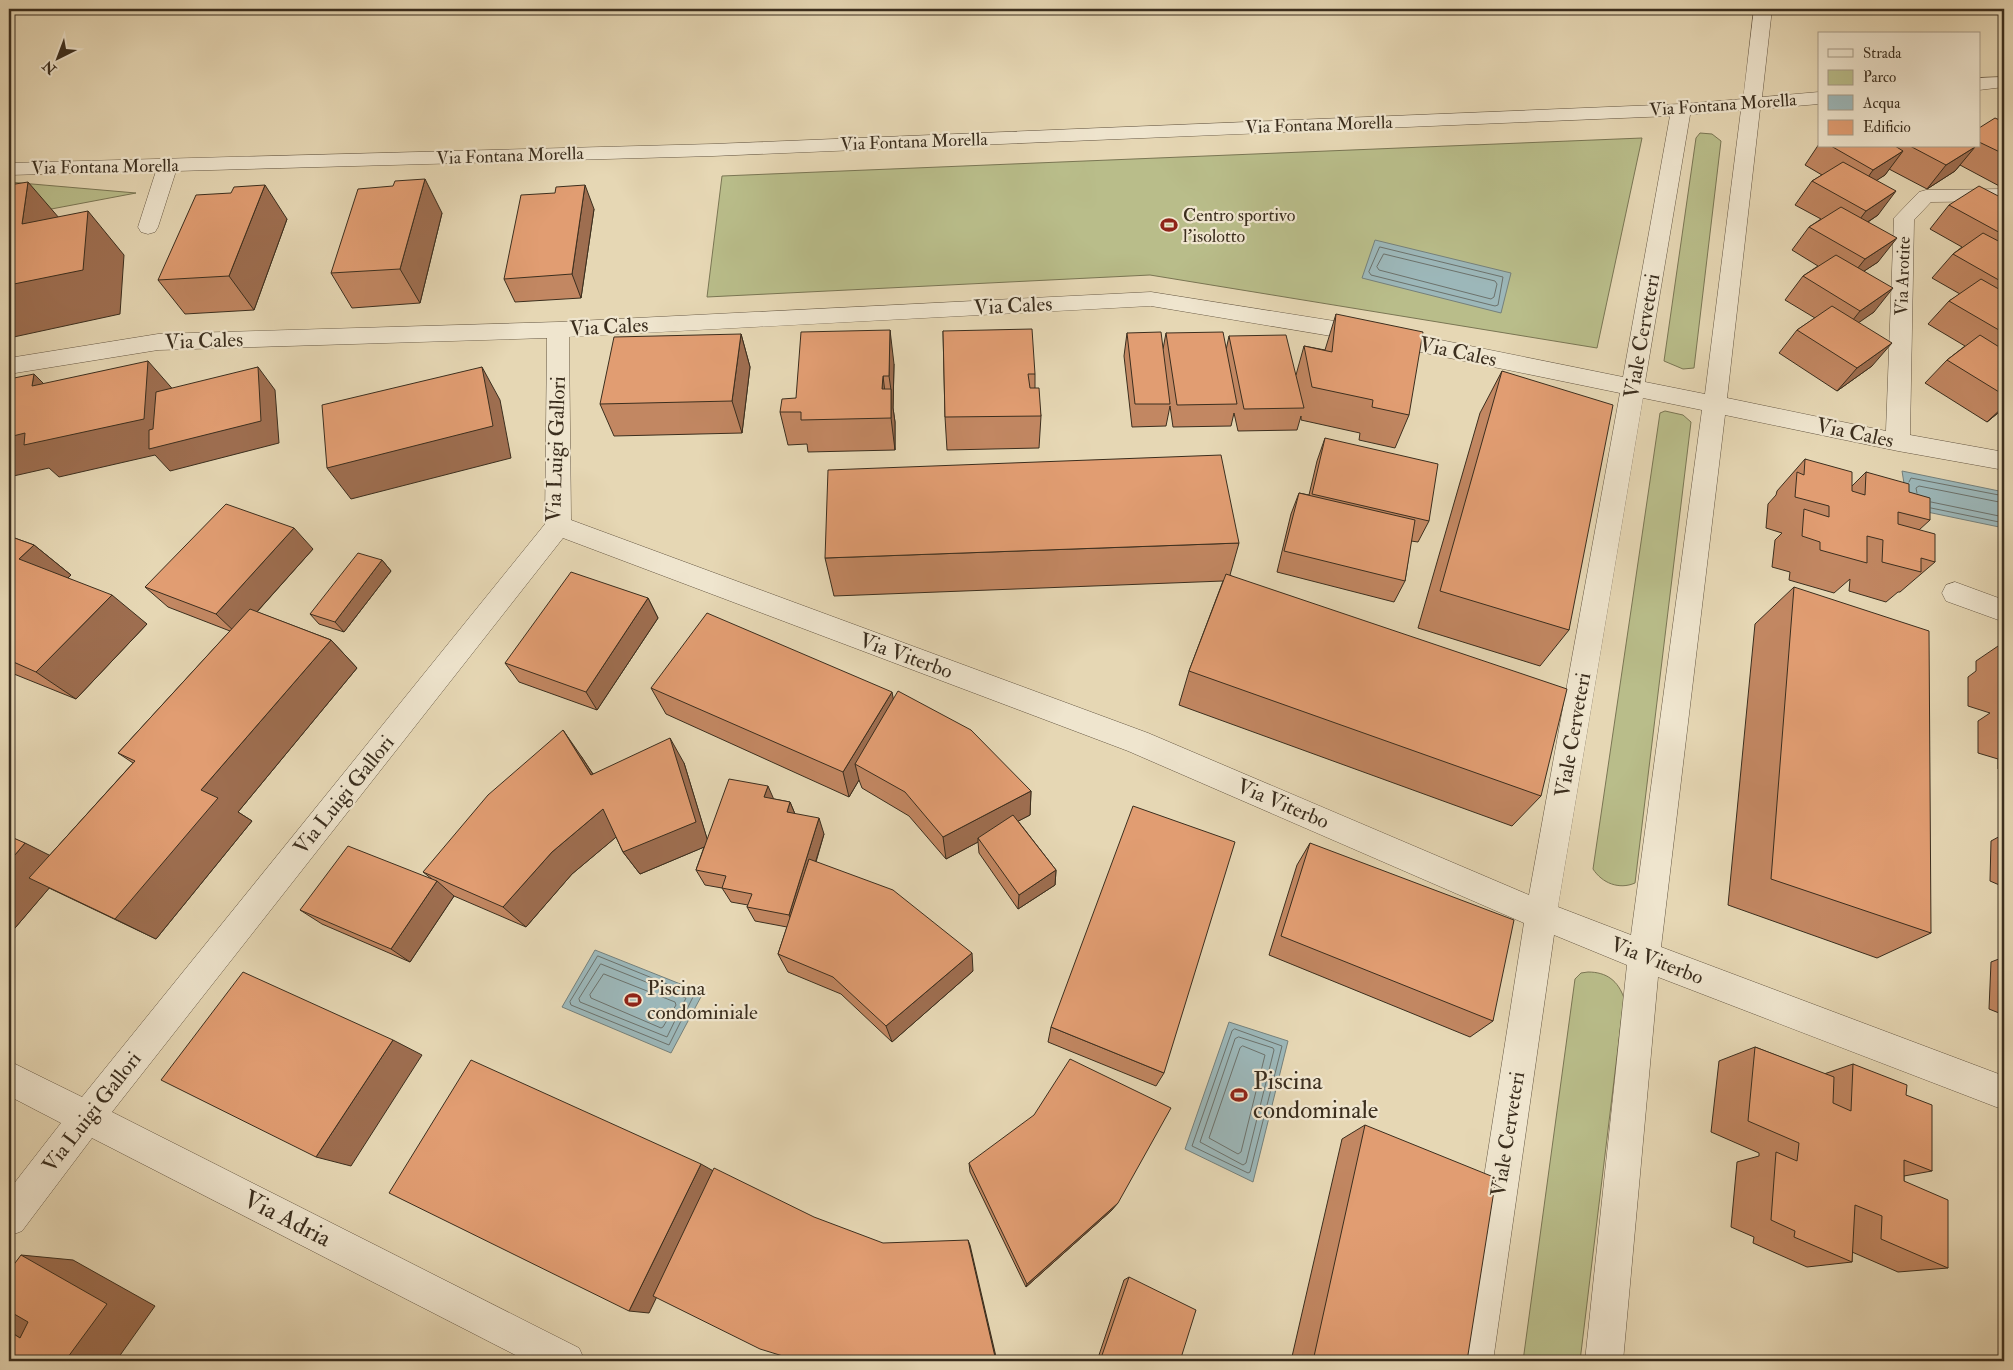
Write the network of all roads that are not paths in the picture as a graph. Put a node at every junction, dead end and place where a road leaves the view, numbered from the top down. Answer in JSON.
{"nodes":[{"id":1,"x":1763,"y":9,"type":"edge"},
{"id":2,"x":2004,"y":82,"type":"edge"},
{"id":3,"x":1980,"y":84,"type":"edge"},
{"id":4,"x":1818,"y":98,"type":"edge"},
{"id":5,"x":1752,"y":103,"type":"junction"},
{"id":6,"x":1681,"y":110,"type":"junction"},
{"id":7,"x":168,"y":165,"type":"junction"},
{"id":8,"x":9,"y":170,"type":"edge"},
{"id":9,"x":2004,"y":196,"type":"edge"},
{"id":10,"x":148,"y":227,"type":"dead end"},
{"id":11,"x":558,"y":330,"type":"junction"},
{"id":12,"x":9,"y":366,"type":"edge"},
{"id":13,"x":1633,"y":388,"type":"junction"},
{"id":14,"x":1715,"y":404,"type":"junction"},
{"id":15,"x":1898,"y":442,"type":"junction"},
{"id":16,"x":2004,"y":461,"type":"edge"},
{"id":17,"x":558,"y":526,"type":"junction"},
{"id":18,"x":1955,"y":593,"type":"dead end"},
{"id":19,"x":2004,"y":611,"type":"edge"},
{"id":20,"x":1541,"y":915,"type":"junction"},
{"id":21,"x":1644,"y":956,"type":"junction"},
{"id":22,"x":9,"y":1078,"type":"edge"},
{"id":23,"x":2004,"y":1093,"type":"edge"},
{"id":24,"x":87,"y":1117,"type":"junction"},
{"id":25,"x":9,"y":1218,"type":"edge"},
{"id":26,"x":566,"y":1361,"type":"edge"},
{"id":27,"x":1474,"y":1361,"type":"edge"},
{"id":28,"x":1604,"y":1361,"type":"edge"}],
"edges":[{"from":1,"to":5,"type":"street"},
{"from":2,"to":3,"type":"street"},
{"from":4,"to":5,"type":"street","name":"Via Fontana Morella"},
{"from":5,"to":6,"type":"street","name":"Via Fontana Morella"},
{"from":5,"to":14,"type":"street"},
{"from":6,"to":7,"type":"street","name":"Via Fontana Morella"},
{"from":6,"to":13,"type":"street","name":"Viale Cerveteri"},
{"from":7,"to":8,"type":"street","name":"Via Fontana Morella"},
{"from":7,"to":10,"type":"street"},
{"from":9,"to":15,"type":"street","name":"Via Arotite"},
{"from":11,"to":12,"type":"street","name":"Via Cales"},
{"from":11,"to":13,"type":"street","name":"Via Cales"},
{"from":11,"to":17,"type":"street","name":"Via Luigi Gallori"},
{"from":13,"to":14,"type":"street","name":"Via Cales"},
{"from":13,"to":20,"type":"street","name":"Viale Cerveteri"},
{"from":14,"to":15,"type":"street","name":"Via Cales"},
{"from":14,"to":21,"type":"street"},
{"from":15,"to":16,"type":"street","name":"Via Cales"},
{"from":17,"to":20,"type":"street","name":"Via Viterbo"},
{"from":17,"to":24,"type":"street","name":"Via Luigi Gallori"},
{"from":18,"to":19,"type":"street"},
{"from":20,"to":21,"type":"street","name":"Via Viterbo"},
{"from":20,"to":27,"type":"street","name":"Viale Cerveteri"},
{"from":21,"to":23,"type":"street","name":"Via Viterbo"},
{"from":21,"to":28,"type":"street"},
{"from":22,"to":24,"type":"street","name":"Via Adria"},
{"from":24,"to":25,"type":"street","name":"Via Luigi Gallori"},
{"from":24,"to":26,"type":"street","name":"Via Adria"}]}
